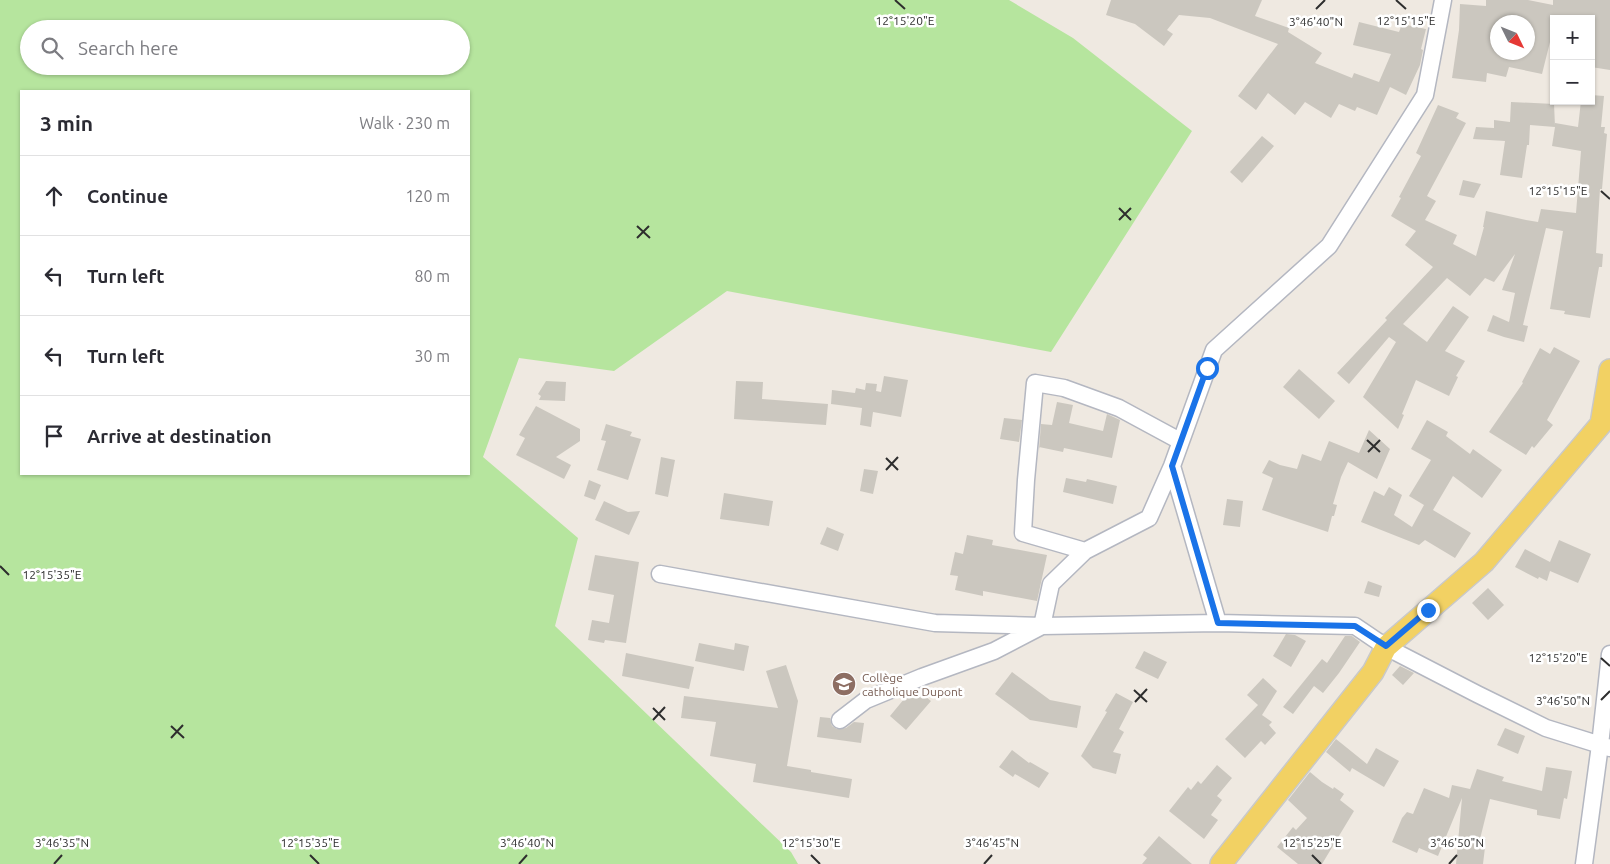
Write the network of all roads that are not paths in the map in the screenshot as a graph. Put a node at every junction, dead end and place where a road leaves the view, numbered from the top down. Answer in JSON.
{"nodes":[{"id":1,"x":1443,"y":0,"type":"edge"},
{"id":2,"x":1610,"y":370,"type":"edge"},
{"id":3,"x":1605,"y":428,"type":"edge"},
{"id":4,"x":1180,"y":441,"type":"junction"},
{"id":5,"x":1172,"y":466,"type":"junction"},
{"id":6,"x":1085,"y":551,"type":"junction"},
{"id":7,"x":660,"y":574,"type":"dead end"},
{"id":8,"x":1218,"y":623,"type":"junction"},
{"id":9,"x":1042,"y":626,"type":"junction"},
{"id":10,"x":1386,"y":646,"type":"junction"},
{"id":11,"x":1610,"y":654,"type":"edge"},
{"id":12,"x":840,"y":720,"type":"dead end"},
{"id":13,"x":1605,"y":747,"type":"edge"},
{"id":14,"x":1221,"y":864,"type":"edge"},
{"id":15,"x":1584,"y":864,"type":"edge"}],
"edges":[{"from":1,"to":4,"type":"street"},
{"from":2,"to":3,"type":"main road"},
{"from":3,"to":10,"type":"main road"},
{"from":4,"to":5,"type":"street"},
{"from":4,"to":6,"type":"street"},
{"from":5,"to":6,"type":"street"},
{"from":5,"to":8,"type":"street"},
{"from":6,"to":9,"type":"street"},
{"from":7,"to":9,"type":"street"},
{"from":8,"to":9,"type":"street"},
{"from":8,"to":10,"type":"street"},
{"from":9,"to":12,"type":"street"},
{"from":10,"to":13,"type":"street"},
{"from":10,"to":14,"type":"main road"},
{"from":11,"to":13,"type":"street"},
{"from":13,"to":15,"type":"street"}]}
